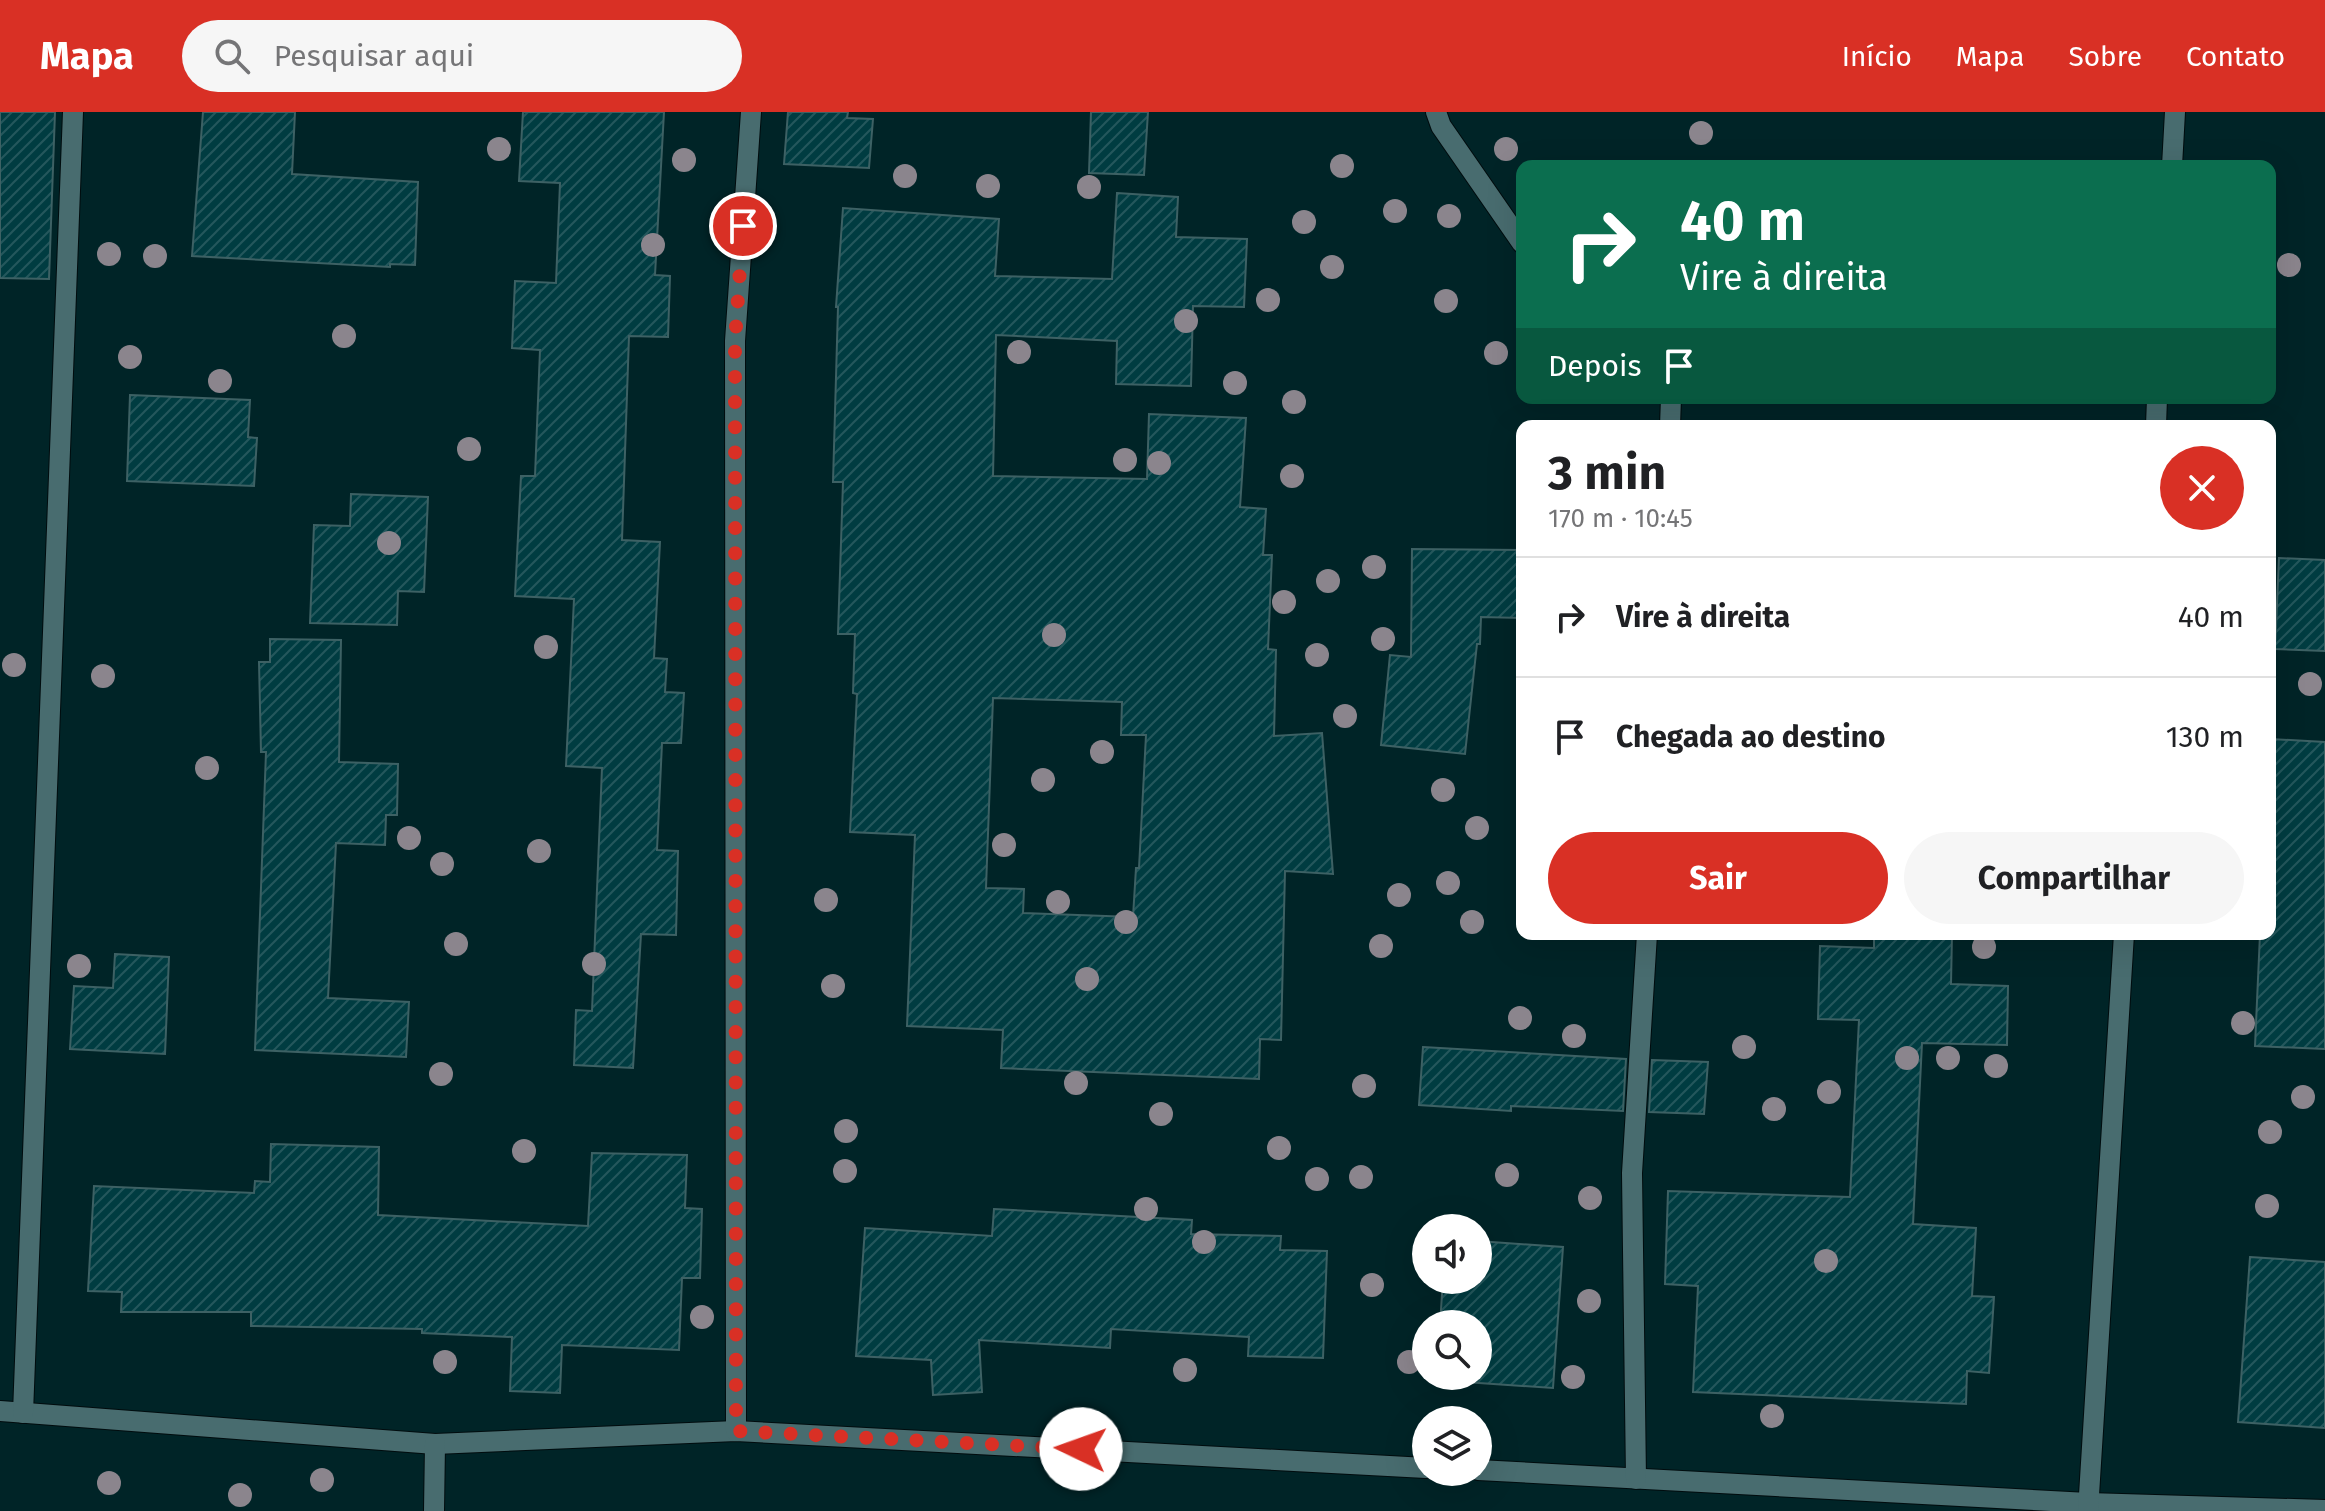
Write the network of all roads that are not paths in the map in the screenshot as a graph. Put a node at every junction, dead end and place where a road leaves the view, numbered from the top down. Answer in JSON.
{"nodes":[{"id":1,"x":73,"y":112,"type":"edge"},
{"id":2,"x":751,"y":112,"type":"edge"},
{"id":3,"x":1436,"y":112,"type":"edge"},
{"id":4,"x":2175,"y":112,"type":"edge"},
{"id":5,"x":2172,"y":160,"type":"edge"},
{"id":6,"x":1516,"y":234,"type":"edge"},
{"id":7,"x":1647,"y":940,"type":"edge"},
{"id":8,"x":2124,"y":940,"type":"edge"},
{"id":9,"x":0,"y":1411,"type":"edge"},
{"id":10,"x":23,"y":1413,"type":"junction"},
{"id":11,"x":736,"y":1431,"type":"junction"},
{"id":12,"x":435,"y":1444,"type":"junction"},
{"id":13,"x":1412,"y":1467,"type":"edge"},
{"id":14,"x":1492,"y":1471,"type":"edge"},
{"id":15,"x":1636,"y":1479,"type":"junction"},
{"id":16,"x":2088,"y":1507,"type":"edge"},
{"id":17,"x":2325,"y":1510,"type":"edge"},
{"id":18,"x":434,"y":1511,"type":"edge"}],
"edges":[{"from":1,"to":10,"type":"street"},
{"from":2,"to":11,"type":"street"},
{"from":3,"to":6,"type":"street"},
{"from":4,"to":5,"type":"street"},
{"from":7,"to":15,"type":"street"},
{"from":8,"to":16,"type":"street"},
{"from":9,"to":10,"type":"street"},
{"from":10,"to":12,"type":"street"},
{"from":11,"to":12,"type":"street"},
{"from":11,"to":13,"type":"street"},
{"from":12,"to":18,"type":"street"},
{"from":14,"to":15,"type":"street"},
{"from":15,"to":16,"type":"street"},
{"from":16,"to":17,"type":"street"}]}
